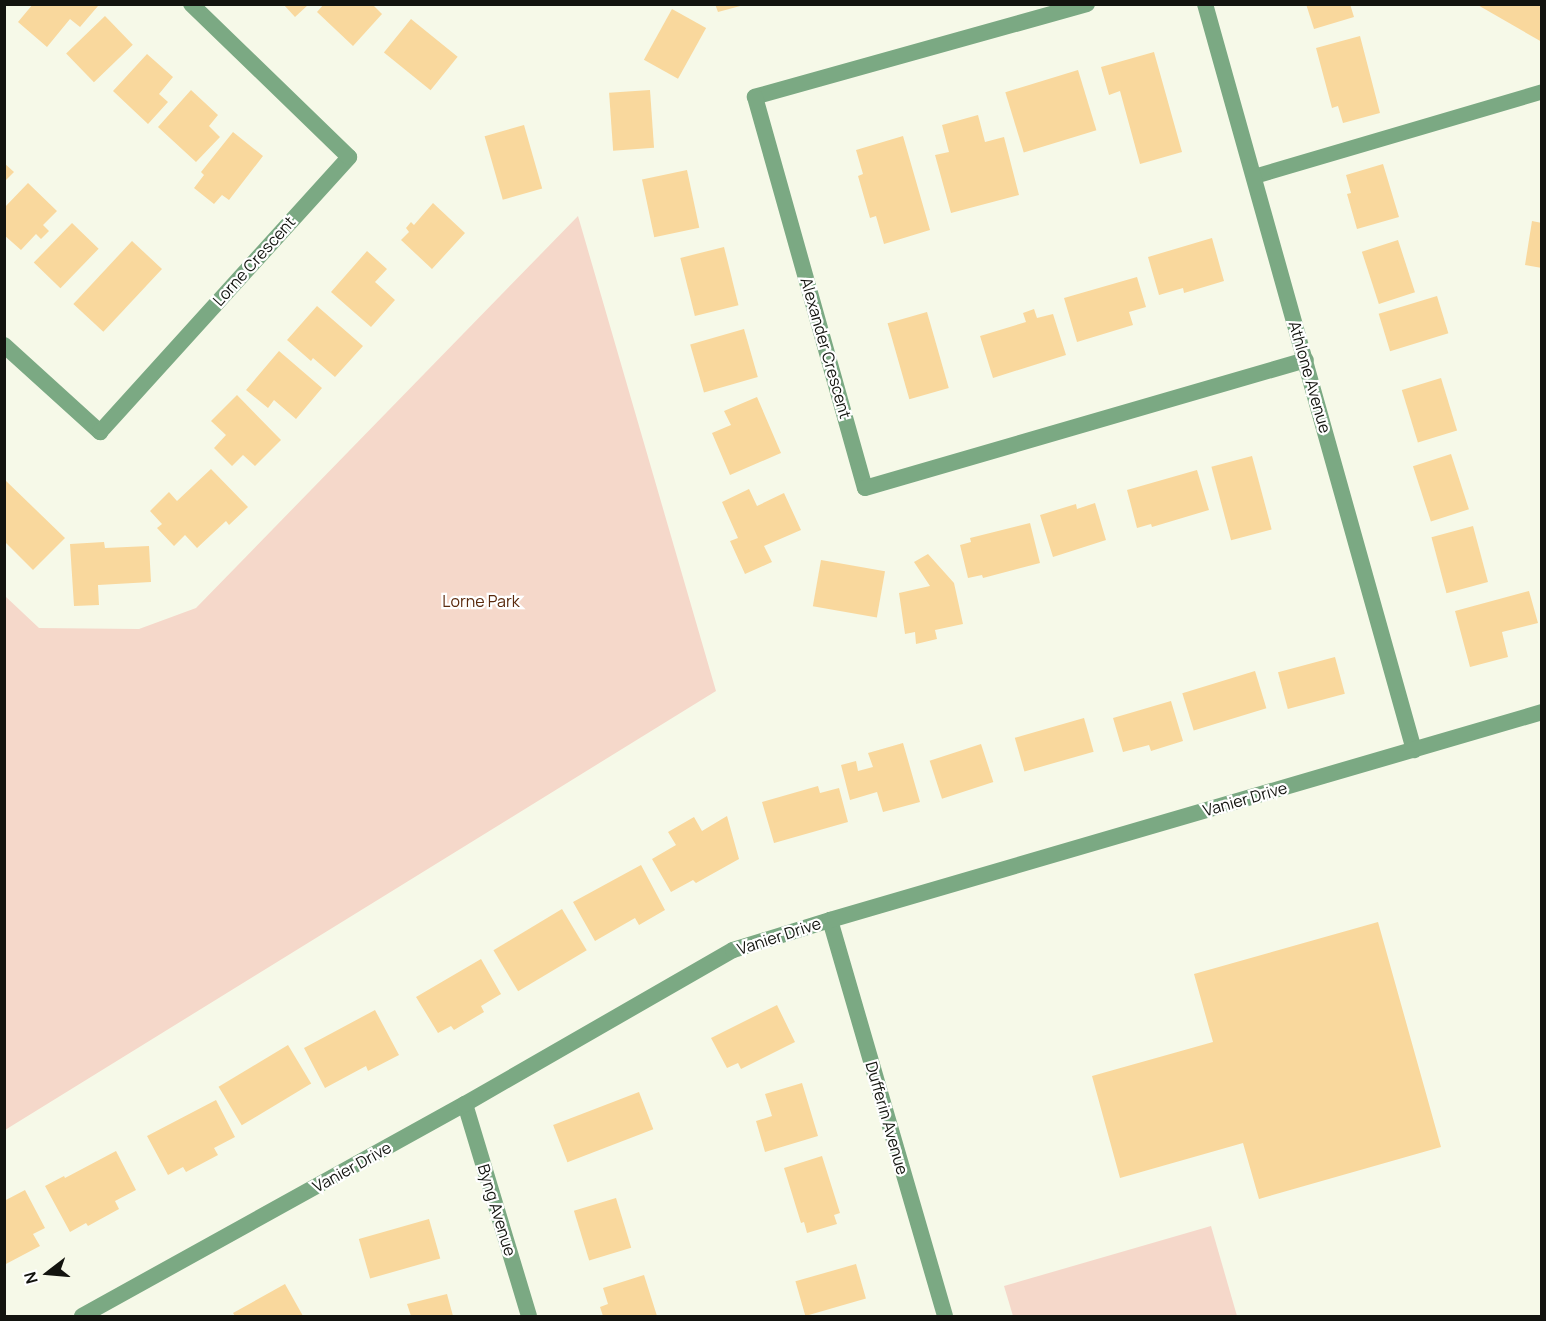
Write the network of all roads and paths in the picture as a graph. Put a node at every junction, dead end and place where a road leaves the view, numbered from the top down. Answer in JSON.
{"nodes":[{"id":1,"x":191,"y":4,"type":"edge"},
{"id":2,"x":1087,"y":4,"type":"edge"},
{"id":3,"x":1205,"y":4,"type":"edge"},
{"id":4,"x":1542,"y":91,"type":"edge"},
{"id":5,"x":1254,"y":176,"type":"junction"},
{"id":6,"x":4,"y":345,"type":"edge"},
{"id":7,"x":1306,"y":360,"type":"junction"},
{"id":8,"x":1542,"y":712,"type":"edge"},
{"id":9,"x":1414,"y":750,"type":"junction"},
{"id":10,"x":830,"y":920,"type":"junction"},
{"id":11,"x":465,"y":1104,"type":"junction"},
{"id":12,"x":82,"y":1317,"type":"edge"},
{"id":13,"x":529,"y":1317,"type":"edge"},
{"id":14,"x":945,"y":1317,"type":"edge"}],
"edges":[{"from":1,"to":6,"type":"street","name":"Lorne Crescent"},
{"from":2,"to":7,"type":"street","name":"Alexander Crescent"},
{"from":3,"to":5,"type":"street","name":"Athlone Avenue"},
{"from":4,"to":5,"type":"lane"},
{"from":5,"to":7,"type":"street","name":"Athlone Avenue"},
{"from":7,"to":9,"type":"street","name":"Athlone Avenue"},
{"from":8,"to":9,"type":"street","name":"Vanier Drive"},
{"from":9,"to":10,"type":"street","name":"Vanier Drive"},
{"from":10,"to":11,"type":"street","name":"Vanier Drive"},
{"from":10,"to":14,"type":"street","name":"Dufferin Avenue"},
{"from":11,"to":12,"type":"street","name":"Vanier Drive"},
{"from":11,"to":13,"type":"street","name":"Byng Avenue"}]}
